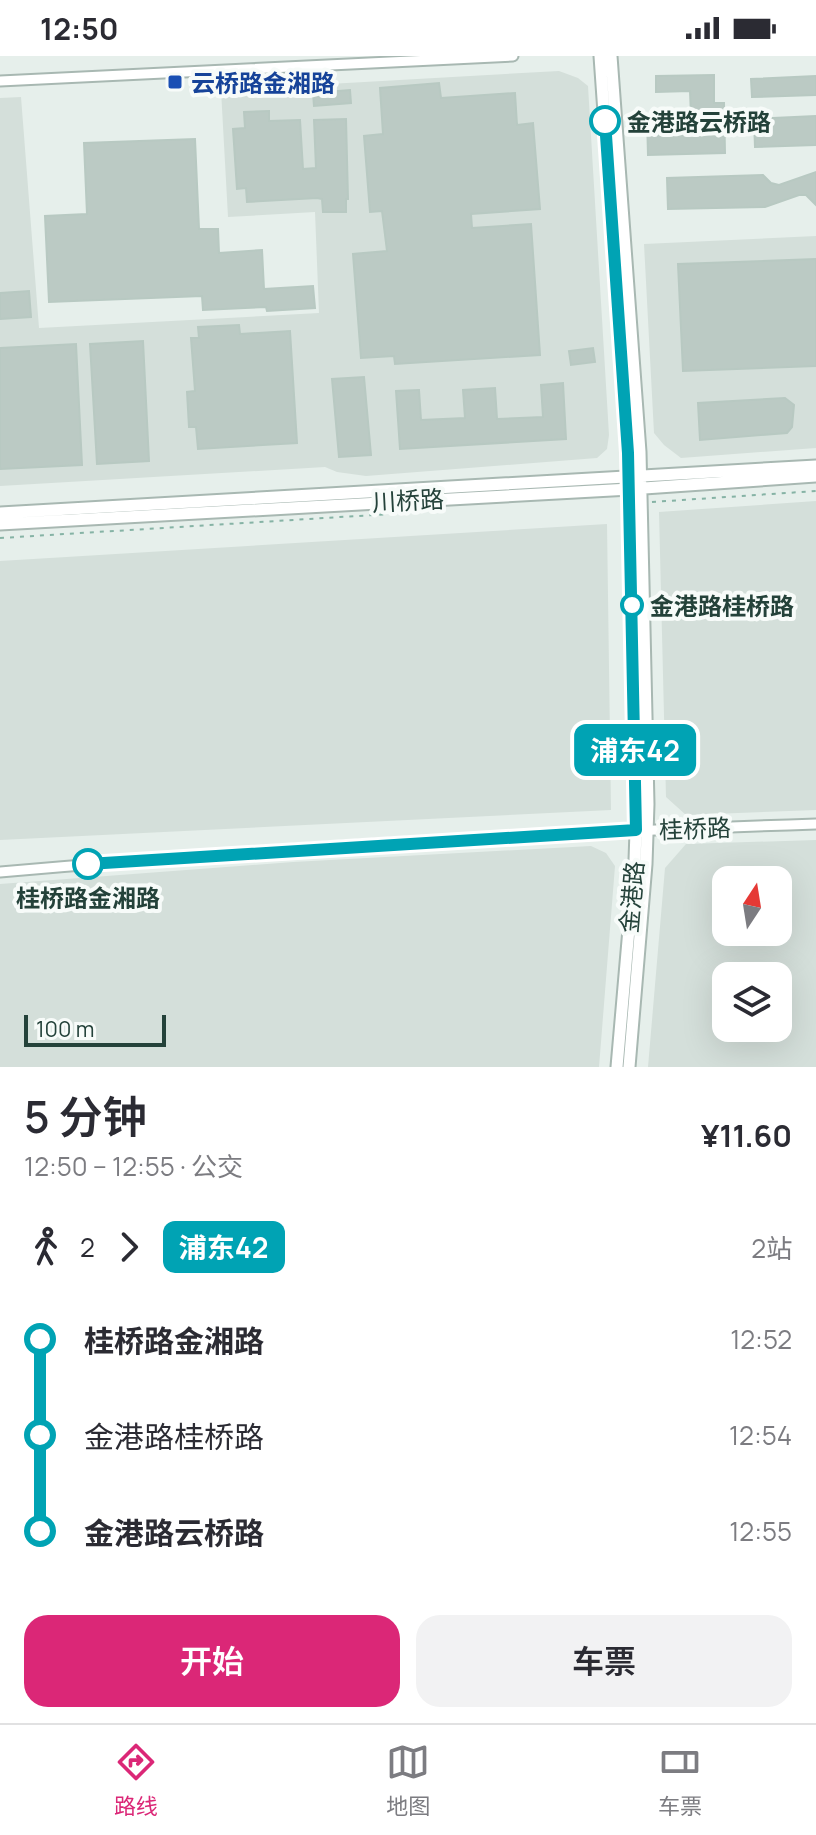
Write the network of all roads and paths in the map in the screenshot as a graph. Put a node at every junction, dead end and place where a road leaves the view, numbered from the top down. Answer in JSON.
{"nodes":[{"id":1,"x":513,"y":56,"type":"edge"},
{"id":2,"x":600,"y":56,"type":"edge"},
{"id":3,"x":611,"y":56,"type":"edge"},
{"id":4,"x":0,"y":81,"type":"edge"},
{"id":5,"x":816,"y":466,"type":"edge"},
{"id":6,"x":816,"y":476,"type":"edge"},
{"id":7,"x":635,"y":483,"type":"junction"},
{"id":8,"x":816,"y":491,"type":"edge"},
{"id":9,"x":642,"y":503,"type":"junction"},
{"id":10,"x":0,"y":513,"type":"edge"},
{"id":11,"x":396,"y":513,"type":"dead end"},
{"id":12,"x":0,"y":524,"type":"edge"},
{"id":13,"x":0,"y":538,"type":"edge"},
{"id":14,"x":816,"y":824,"type":"edge"},
{"id":15,"x":642,"y":830,"type":"junction"},
{"id":16,"x":0,"y":872,"type":"edge"},
{"id":17,"x":617,"y":1067,"type":"edge"},
{"id":18,"x":629,"y":1067,"type":"edge"}],
"edges":[{"from":1,"to":4,"type":"street"},
{"from":2,"to":7,"type":"street","name":"金港路"},
{"from":3,"to":7,"type":"street","name":"金港路"},
{"from":5,"to":7,"type":"street","name":"川桥路"},
{"from":6,"to":7,"type":"street","name":"川桥路"},
{"from":7,"to":9,"type":"street","name":"金港路"},
{"from":7,"to":10,"type":"street","name":"川桥路"},
{"from":7,"to":12,"type":"street","name":"川桥路"},
{"from":7,"to":15,"type":"street","name":"金港路"},
{"from":8,"to":9,"type":"path"},
{"from":9,"to":15,"type":"street","name":"金港路"},
{"from":11,"to":13,"type":"path"},
{"from":14,"to":15,"type":"street","name":"桂桥路"},
{"from":15,"to":16,"type":"street","name":"桂桥路"},
{"from":15,"to":17,"type":"street","name":"金港路"},
{"from":15,"to":18,"type":"street","name":"金港路"}]}
